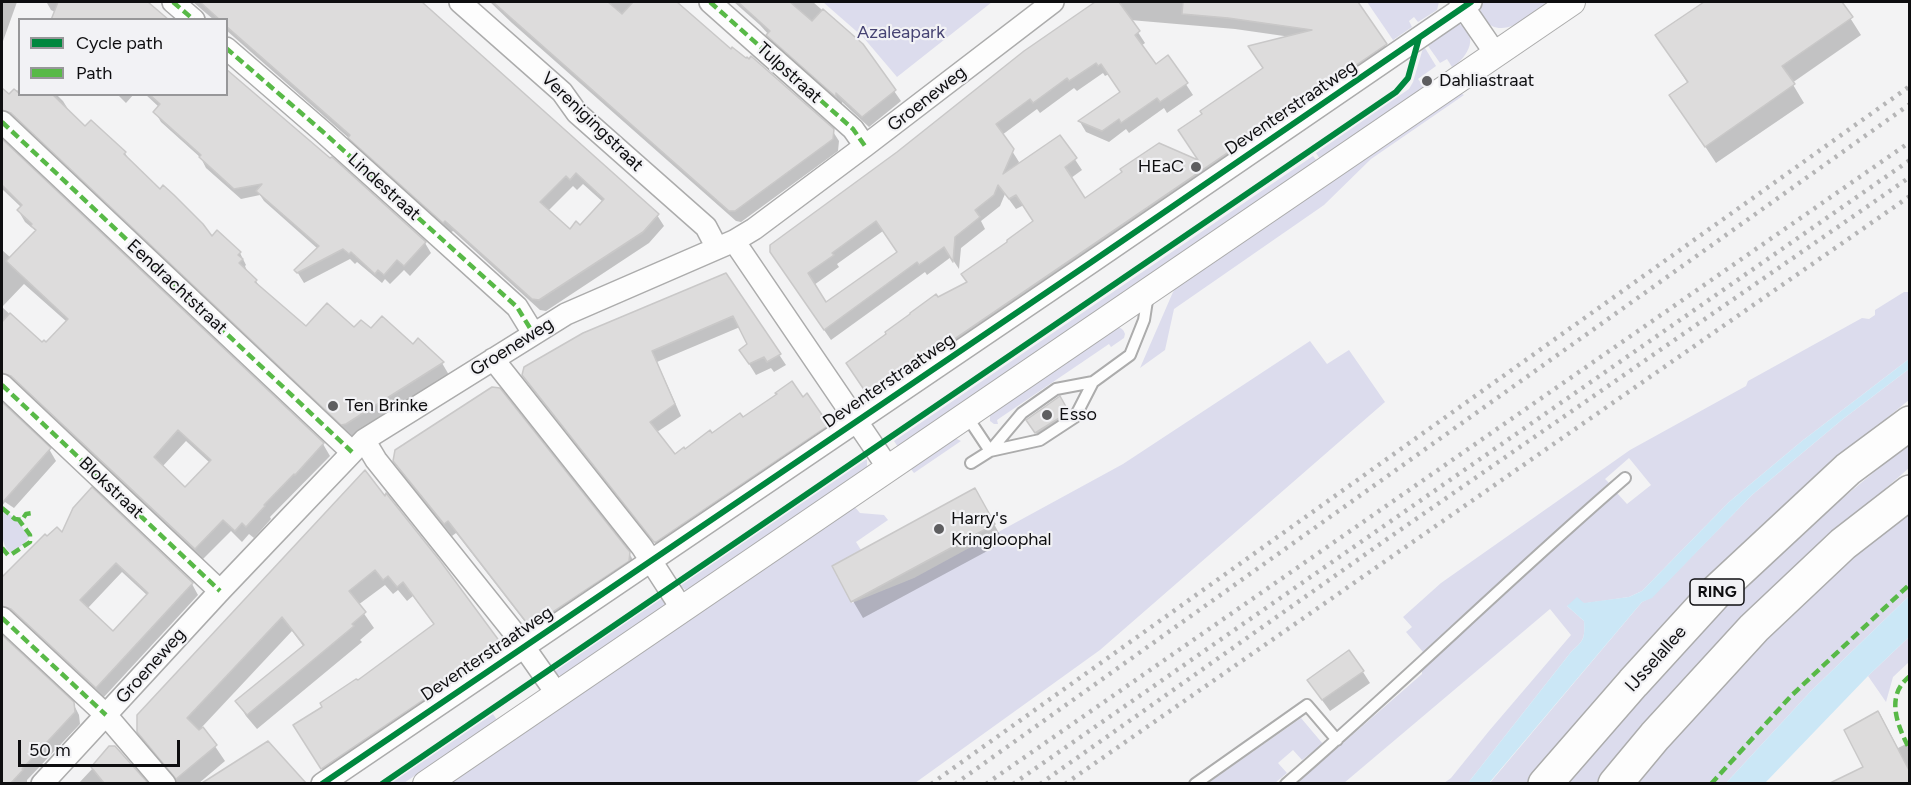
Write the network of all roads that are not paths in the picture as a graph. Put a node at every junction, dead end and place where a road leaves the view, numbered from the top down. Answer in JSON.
{"nodes":[{"id":1,"x":173,"y":2,"type":"edge"},
{"id":2,"x":460,"y":2,"type":"edge"},
{"id":3,"x":710,"y":2,"type":"edge"},
{"id":4,"x":1053,"y":2,"type":"edge"},
{"id":5,"x":1572,"y":2,"type":"edge"},
{"id":6,"x":1464,"y":3,"type":"edge"},
{"id":7,"x":192,"y":18,"type":"edge"},
{"id":8,"x":228,"y":50,"type":"edge"},
{"id":9,"x":1495,"y":54,"type":"junction"},
{"id":10,"x":2,"y":122,"type":"edge"},
{"id":11,"x":866,"y":146,"type":"junction"},
{"id":12,"x":726,"y":244,"type":"junction"},
{"id":13,"x":1148,"y":291,"type":"junction"},
{"id":14,"x":533,"y":333,"type":"junction"},
{"id":15,"x":494,"y":359,"type":"junction"},
{"id":16,"x":1093,"y":382,"type":"junction"},
{"id":17,"x":2,"y":385,"type":"edge"},
{"id":18,"x":966,"y":415,"type":"junction"},
{"id":19,"x":856,"y":421,"type":"junction"},
{"id":20,"x":1910,"y":423,"type":"edge"},
{"id":21,"x":358,"y":446,"type":"junction"},
{"id":22,"x":990,"y":451,"type":"junction"},
{"id":23,"x":971,"y":463,"type":"dead end"},
{"id":24,"x":889,"y":469,"type":"junction"},
{"id":25,"x":1625,"y":478,"type":"dead end"},
{"id":26,"x":1910,"y":492,"type":"edge"},
{"id":27,"x":651,"y":561,"type":"junction"},
{"id":28,"x":220,"y":591,"type":"junction"},
{"id":29,"x":682,"y":609,"type":"junction"},
{"id":30,"x":2,"y":618,"type":"edge"},
{"id":31,"x":524,"y":647,"type":"junction"},
{"id":32,"x":557,"y":694,"type":"junction"},
{"id":33,"x":106,"y":715,"type":"junction"},
{"id":34,"x":1337,"y":740,"type":"junction"},
{"id":35,"x":42,"y":783,"type":"edge"},
{"id":36,"x":165,"y":783,"type":"edge"},
{"id":37,"x":322,"y":783,"type":"edge"},
{"id":38,"x":426,"y":783,"type":"edge"},
{"id":39,"x":1195,"y":783,"type":"edge"},
{"id":40,"x":1286,"y":783,"type":"edge"},
{"id":41,"x":1545,"y":783,"type":"edge"},
{"id":42,"x":1615,"y":783,"type":"edge"}],
"edges":[{"from":1,"to":7,"type":"street"},
{"from":2,"to":12,"type":"street","name":"Verenigingstraat"},
{"from":3,"to":11,"type":"street","name":"Tulpstraat"},
{"from":4,"to":11,"type":"street","name":"Groeneweg"},
{"from":5,"to":9,"type":"street"},
{"from":6,"to":9,"type":"street"},
{"from":6,"to":19,"type":"street","name":"Deventerstraatweg"},
{"from":8,"to":14,"type":"street","name":"Lindestraat"},
{"from":9,"to":13,"type":"street"},
{"from":10,"to":21,"type":"street","name":"Eendrachtstraat"},
{"from":11,"to":12,"type":"street","name":"Groeneweg"},
{"from":12,"to":14,"type":"street","name":"Groeneweg"},
{"from":12,"to":19,"type":"street","name":"Verenigingstraat"},
{"from":13,"to":16,"type":"lane"},
{"from":13,"to":18,"type":"street"},
{"from":14,"to":15,"type":"street","name":"Groeneweg"},
{"from":15,"to":21,"type":"street","name":"Groeneweg"},
{"from":15,"to":27,"type":"street"},
{"from":16,"to":22,"type":"lane"},
{"from":16,"to":22,"type":"lane"},
{"from":17,"to":28,"type":"street","name":"Blokstraat"},
{"from":18,"to":22,"type":"lane"},
{"from":18,"to":24,"type":"street"},
{"from":19,"to":24,"type":"street","name":"Verenigingstraat"},
{"from":19,"to":27,"type":"street","name":"Deventerstraatweg"},
{"from":20,"to":41,"type":"main road","name":"IJsselallee","number":"RING"},
{"from":21,"to":28,"type":"street","name":"Groeneweg"},
{"from":21,"to":31,"type":"street","name":"Eendrachtstraat"},
{"from":22,"to":23,"type":"lane"},
{"from":24,"to":29,"type":"street"},
{"from":25,"to":34,"type":"lane"},
{"from":26,"to":42,"type":"main road","number":"RING"},
{"from":27,"to":29,"type":"street"},
{"from":27,"to":31,"type":"street","name":"Deventerstraatweg"},
{"from":28,"to":33,"type":"street","name":"Groeneweg"},
{"from":29,"to":32,"type":"street"},
{"from":30,"to":33,"type":"street"},
{"from":31,"to":32,"type":"street","name":"Eendrachtstraat"},
{"from":31,"to":37,"type":"street","name":"Deventerstraatweg"},
{"from":32,"to":38,"type":"street"},
{"from":33,"to":35,"type":"street","name":"Groeneweg"},
{"from":33,"to":36,"type":"street"},
{"from":34,"to":39,"type":"lane"},
{"from":34,"to":40,"type":"lane"}]}
